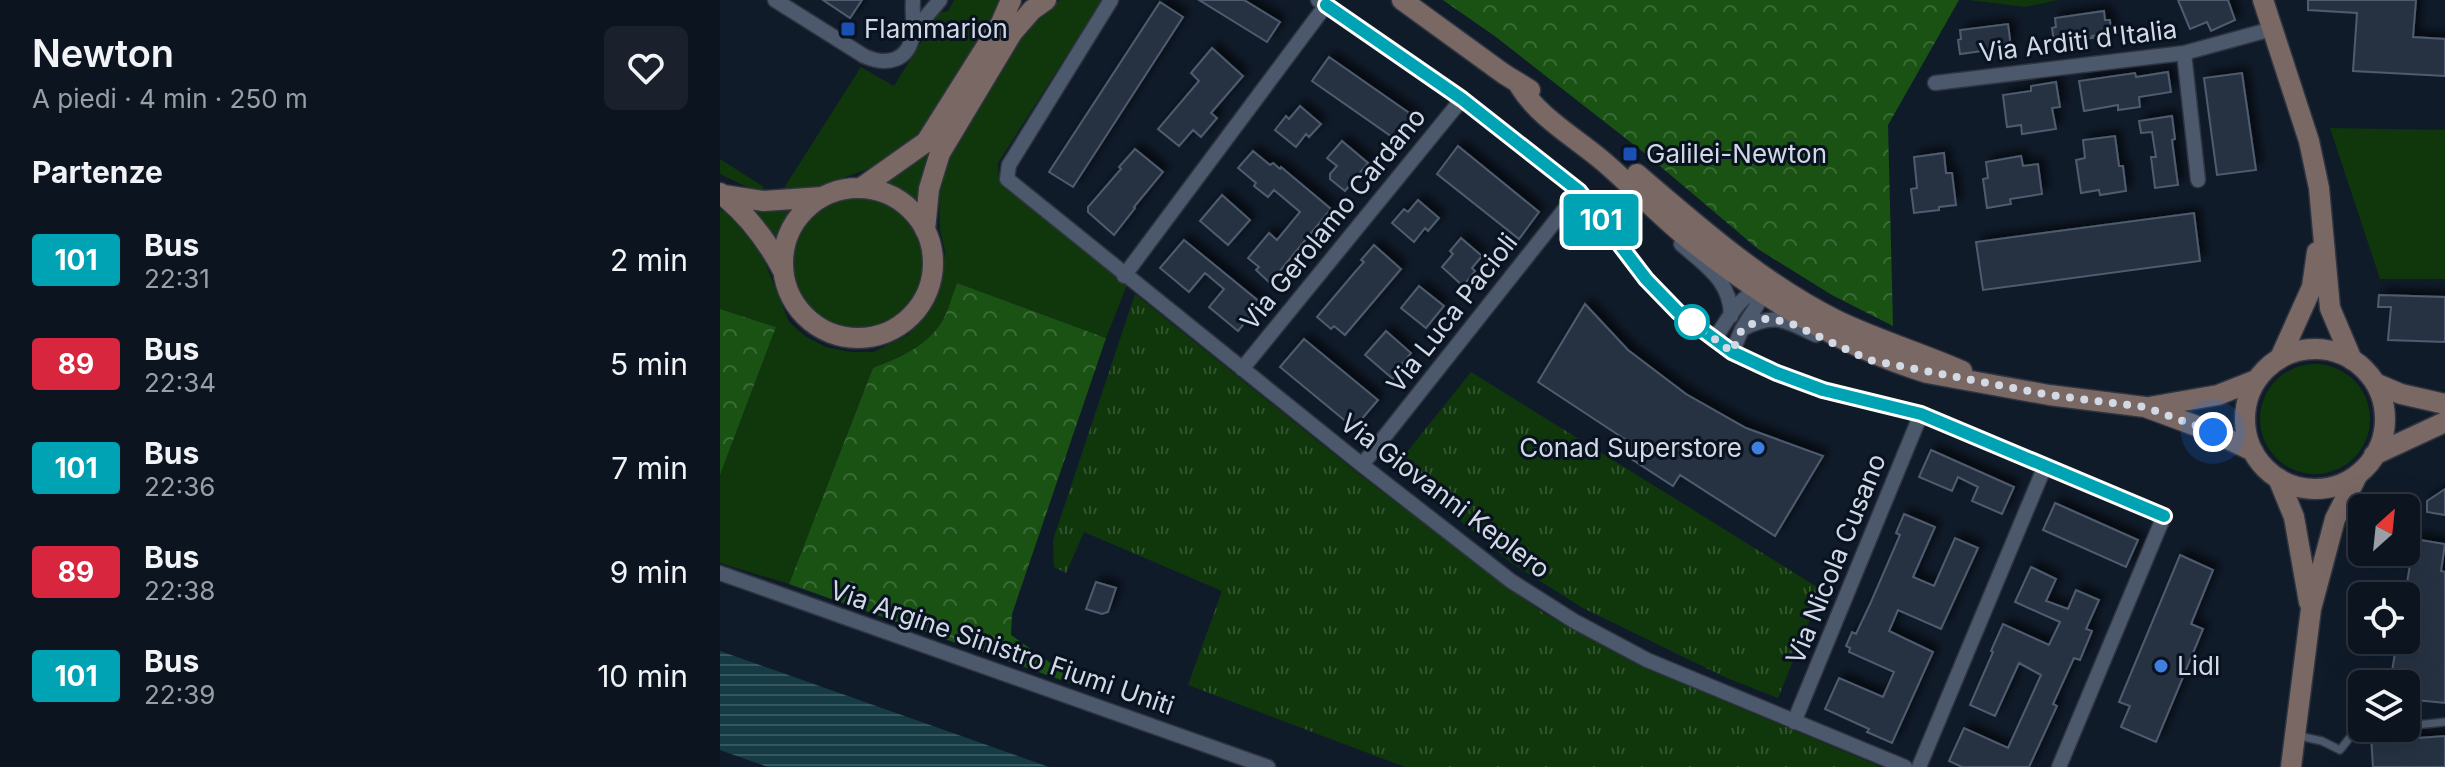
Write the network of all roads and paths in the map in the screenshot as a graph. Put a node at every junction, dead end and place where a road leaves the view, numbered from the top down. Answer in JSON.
{"nodes":[{"id":1,"x":775,"y":0,"type":"edge"},
{"id":2,"x":913,"y":0,"type":"edge"},
{"id":3,"x":940,"y":0,"type":"edge"},
{"id":4,"x":1011,"y":0,"type":"edge"},
{"id":5,"x":1046,"y":0,"type":"edge"},
{"id":6,"x":1111,"y":0,"type":"edge"},
{"id":7,"x":1402,"y":0,"type":"edge"},
{"id":8,"x":2263,"y":0,"type":"edge"},
{"id":9,"x":1322,"y":3,"type":"edge"},
{"id":10,"x":913,"y":22,"type":"junction"},
{"id":11,"x":2272,"y":29,"type":"junction"},
{"id":12,"x":2184,"y":53,"type":"junction"},
{"id":13,"x":1935,"y":83,"type":"dead end"},
{"id":14,"x":1519,"y":85,"type":"junction"},
{"id":15,"x":1462,"y":99,"type":"junction"},
{"id":16,"x":1604,"y":162,"type":"junction"},
{"id":17,"x":2198,"y":180,"type":"dead end"},
{"id":18,"x":861,"y":188,"type":"junction"},
{"id":19,"x":1579,"y":191,"type":"junction"},
{"id":20,"x":721,"y":194,"type":"edge"},
{"id":21,"x":822,"y":197,"type":"junction"},
{"id":22,"x":2321,"y":224,"type":"junction"},
{"id":23,"x":1698,"y":225,"type":"junction"},
{"id":24,"x":925,"y":230,"type":"junction"},
{"id":25,"x":783,"y":273,"type":"junction"},
{"id":26,"x":1124,"y":276,"type":"junction"},
{"id":27,"x":1757,"y":290,"type":"junction"},
{"id":28,"x":1731,"y":316,"type":"junction"},
{"id":29,"x":1835,"y":319,"type":"junction"},
{"id":30,"x":1742,"y":329,"type":"junction"},
{"id":31,"x":1714,"y":340,"type":"junction"},
{"id":32,"x":1732,"y":352,"type":"junction"},
{"id":33,"x":2280,"y":358,"type":"junction"},
{"id":34,"x":2352,"y":360,"type":"junction"},
{"id":35,"x":1908,"y":367,"type":"junction"},
{"id":36,"x":1242,"y":369,"type":"junction"},
{"id":37,"x":2256,"y":380,"type":"junction"},
{"id":38,"x":1984,"y":382,"type":"junction"},
{"id":39,"x":2375,"y":383,"type":"junction"},
{"id":40,"x":2445,"y":404,"type":"edge"},
{"id":41,"x":2145,"y":407,"type":"junction"},
{"id":42,"x":1921,"y":414,"type":"junction"},
{"id":43,"x":2445,"y":422,"type":"edge"},
{"id":44,"x":2253,"y":451,"type":"junction"},
{"id":45,"x":2374,"y":455,"type":"junction"},
{"id":46,"x":1362,"y":465,"type":"junction"},
{"id":47,"x":2045,"y":466,"type":"junction"},
{"id":48,"x":2358,"y":474,"type":"junction"},
{"id":49,"x":2278,"y":478,"type":"junction"},
{"id":50,"x":720,"y":573,"type":"edge"},
{"id":51,"x":2311,"y":609,"type":"junction"},
{"id":52,"x":1794,"y":722,"type":"junction"},
{"id":53,"x":2445,"y":722,"type":"edge"},
{"id":54,"x":2420,"y":725,"type":"edge"},
{"id":55,"x":2297,"y":735,"type":"junction"},
{"id":56,"x":2348,"y":740,"type":"edge"},
{"id":57,"x":1268,"y":767,"type":"edge"},
{"id":58,"x":1905,"y":767,"type":"edge"},
{"id":59,"x":1919,"y":767,"type":"edge"},
{"id":60,"x":2059,"y":767,"type":"edge"},
{"id":61,"x":2291,"y":767,"type":"edge"}],
"edges":[{"from":1,"to":10,"type":"street"},
{"from":2,"to":10,"type":"street"},
{"from":3,"to":10,"type":"street"},
{"from":4,"to":18,"type":"main road"},
{"from":5,"to":24,"type":"main road"},
{"from":6,"to":26,"type":"street","name":"Via Giovanni Keplero"},
{"from":7,"to":14,"type":"main road"},
{"from":8,"to":11,"type":"main road"},
{"from":9,"to":15,"type":"street"},
{"from":9,"to":26,"type":"street"},
{"from":11,"to":12,"type":"street","name":"Via Arditi d'Italia"},
{"from":11,"to":22,"type":"main road"},
{"from":12,"to":13,"type":"street","name":"Via Arditi d'Italia"},
{"from":12,"to":17,"type":"street"},
{"from":14,"to":16,"type":"main road"},
{"from":14,"to":23,"type":"main road"},
{"from":15,"to":19,"type":"street"},
{"from":15,"to":36,"type":"street","name":"Via Gerolamo Cardano"},
{"from":16,"to":27,"type":"main road"},
{"from":16,"to":28,"type":"street"},
{"from":18,"to":21,"type":"main road"},
{"from":18,"to":24,"type":"main road"},
{"from":19,"to":31,"type":"street"},
{"from":19,"to":46,"type":"street","name":"Via Luca Pacioli"},
{"from":20,"to":21,"type":"main road"},
{"from":20,"to":25,"type":"main road"},
{"from":21,"to":25,"type":"main road"},
{"from":22,"to":33,"type":"main road"},
{"from":22,"to":34,"type":"main road"},
{"from":23,"to":27,"type":"street"},
{"from":23,"to":29,"type":"main road"},
{"from":24,"to":25,"type":"main road"},
{"from":26,"to":36,"type":"street","name":"Via Giovanni Keplero"},
{"from":27,"to":28,"type":"street"},
{"from":27,"to":29,"type":"street"},
{"from":27,"to":30,"type":"street"},
{"from":27,"to":35,"type":"main road"},
{"from":28,"to":31,"type":"street"},
{"from":29,"to":38,"type":"main road"},
{"from":30,"to":32,"type":"street"},
{"from":30,"to":35,"type":"street"},
{"from":31,"to":32,"type":"street"},
{"from":32,"to":42,"type":"street"},
{"from":33,"to":34,"type":"main road"},
{"from":33,"to":37,"type":"main road"},
{"from":34,"to":39,"type":"main road"},
{"from":35,"to":38,"type":"main road"},
{"from":36,"to":46,"type":"street","name":"Via Giovanni Keplero"},
{"from":37,"to":41,"type":"main road"},
{"from":37,"to":44,"type":"main road"},
{"from":38,"to":41,"type":"main road"},
{"from":39,"to":40,"type":"main road"},
{"from":39,"to":45,"type":"main road"},
{"from":41,"to":44,"type":"main road"},
{"from":42,"to":47,"type":"street"},
{"from":42,"to":52,"type":"street","name":"Via Nicola Cusano"},
{"from":43,"to":45,"type":"main road"},
{"from":44,"to":49,"type":"main road"},
{"from":45,"to":48,"type":"main road"},
{"from":46,"to":52,"type":"street","name":"Via Giovanni Keplero"},
{"from":47,"to":59,"type":"street"},
{"from":47,"to":60,"type":"street"},
{"from":48,"to":49,"type":"main road"},
{"from":48,"to":51,"type":"main road"},
{"from":49,"to":51,"type":"main road"},
{"from":50,"to":57,"type":"street","name":"Via Argine Sinistro Fiumi Uniti"},
{"from":51,"to":55,"type":"main road"},
{"from":52,"to":58,"type":"street","name":"Via Giovanni Keplero"},
{"from":53,"to":54,"type":"lane"},
{"from":55,"to":56,"type":"lane"},
{"from":55,"to":61,"type":"main road"}]}
